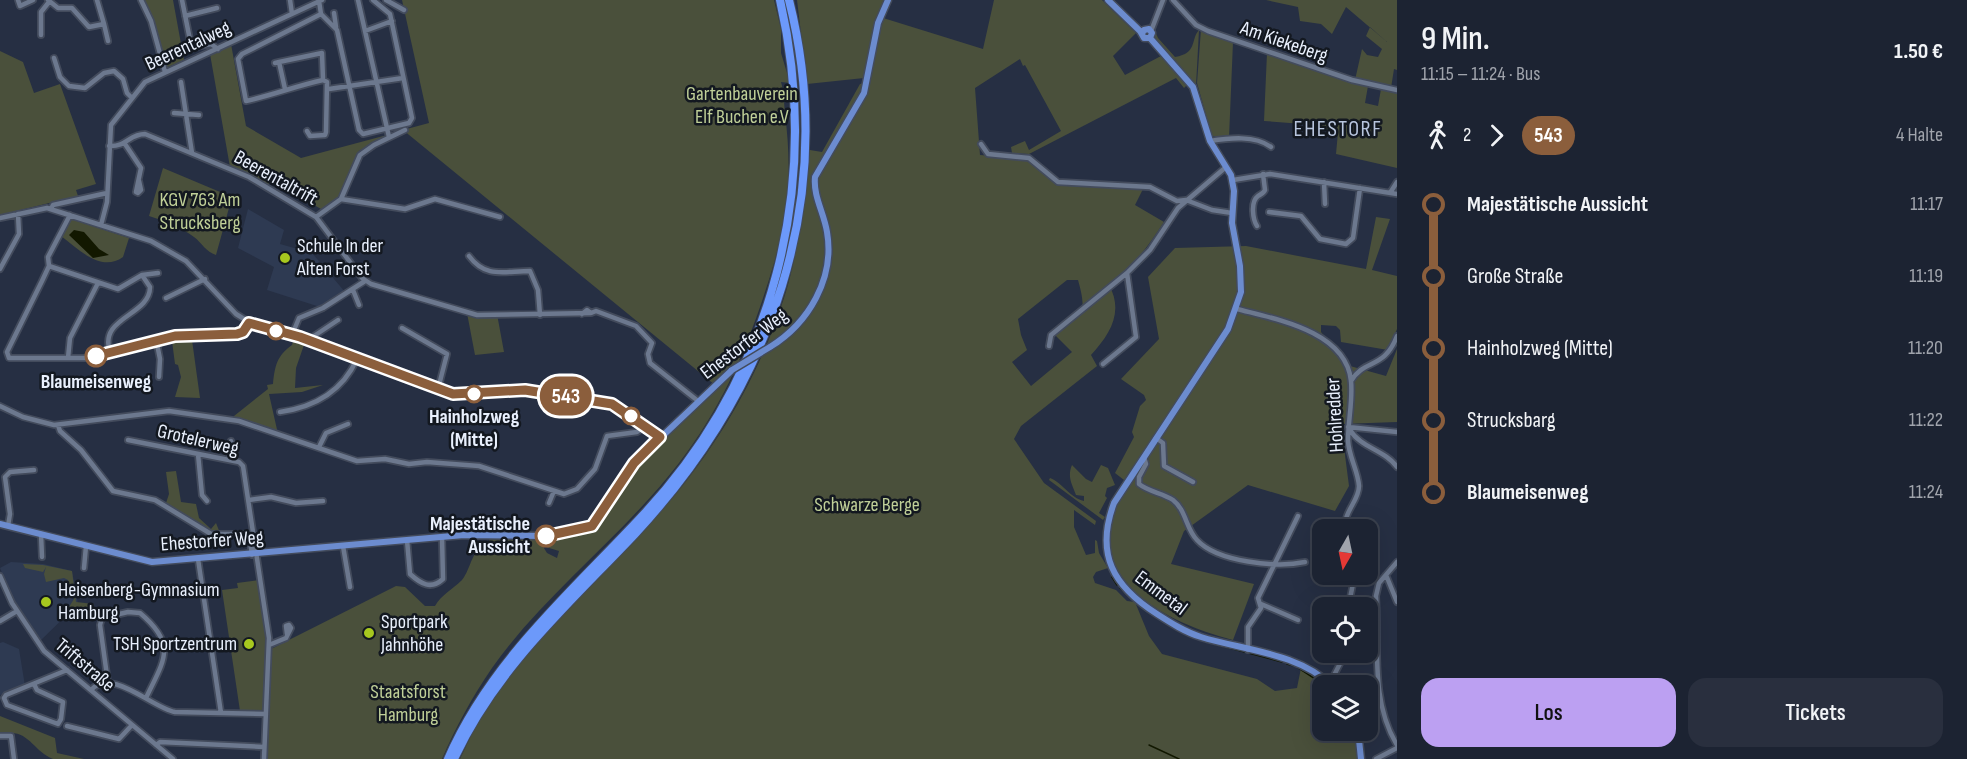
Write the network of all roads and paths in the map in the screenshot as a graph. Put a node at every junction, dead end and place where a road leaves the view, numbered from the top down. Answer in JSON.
{"nodes":[{"id":1,"x":18,"y":0,"type":"edge"},
{"id":2,"x":33,"y":0,"type":"edge"},
{"id":3,"x":97,"y":0,"type":"edge"},
{"id":4,"x":141,"y":0,"type":"edge"},
{"id":5,"x":182,"y":0,"type":"edge"},
{"id":6,"x":290,"y":0,"type":"edge"},
{"id":7,"x":358,"y":0,"type":"edge"},
{"id":8,"x":373,"y":0,"type":"edge"},
{"id":9,"x":387,"y":0,"type":"edge"},
{"id":10,"x":780,"y":0,"type":"edge"},
{"id":11,"x":789,"y":0,"type":"edge"},
{"id":12,"x":888,"y":0,"type":"edge"},
{"id":13,"x":1108,"y":0,"type":"edge"},
{"id":14,"x":1163,"y":0,"type":"edge"},
{"id":15,"x":1173,"y":0,"type":"edge"},
{"id":16,"x":49,"y":1,"type":"edge"},
{"id":17,"x":320,"y":1,"type":"edge"},
{"id":18,"x":217,"y":8,"type":"dead end"},
{"id":19,"x":404,"y":10,"type":"dead end"},
{"id":20,"x":334,"y":13,"type":"dead end"},
{"id":21,"x":292,"y":14,"type":"junction"},
{"id":22,"x":321,"y":14,"type":"junction"},
{"id":23,"x":185,"y":16,"type":"junction"},
{"id":24,"x":392,"y":21,"type":"junction"},
{"id":25,"x":104,"y":24,"type":"junction"},
{"id":26,"x":337,"y":30,"type":"junction"},
{"id":27,"x":365,"y":31,"type":"junction"},
{"id":28,"x":1147,"y":32,"type":"junction"},
{"id":29,"x":41,"y":35,"type":"dead end"},
{"id":30,"x":108,"y":41,"type":"dead end"},
{"id":31,"x":218,"y":49,"type":"junction"},
{"id":32,"x":54,"y":58,"type":"dead end"},
{"id":33,"x":165,"y":72,"type":"junction"},
{"id":34,"x":403,"y":78,"type":"junction"},
{"id":35,"x":323,"y":80,"type":"junction"},
{"id":36,"x":181,"y":82,"type":"dead end"},
{"id":37,"x":376,"y":82,"type":"junction"},
{"id":38,"x":349,"y":86,"type":"junction"},
{"id":39,"x":285,"y":89,"type":"junction"},
{"id":40,"x":329,"y":89,"type":"junction"},
{"id":41,"x":1397,"y":90,"type":"edge"},
{"id":42,"x":132,"y":98,"type":"junction"},
{"id":43,"x":174,"y":113,"type":"dead end"},
{"id":44,"x":186,"y":113,"type":"junction"},
{"id":45,"x":199,"y":115,"type":"dead end"},
{"id":46,"x":387,"y":129,"type":"junction"},
{"id":47,"x":405,"y":130,"type":"dead end"},
{"id":48,"x":307,"y":131,"type":"dead end"},
{"id":49,"x":389,"y":137,"type":"junction"},
{"id":50,"x":1210,"y":141,"type":"junction"},
{"id":51,"x":125,"y":144,"type":"junction"},
{"id":52,"x":981,"y":144,"type":"dead end"},
{"id":53,"x":109,"y":146,"type":"junction"},
{"id":54,"x":1272,"y":147,"type":"dead end"},
{"id":55,"x":192,"y":153,"type":"junction"},
{"id":56,"x":1227,"y":166,"type":"junction"},
{"id":57,"x":1263,"y":174,"type":"junction"},
{"id":58,"x":1233,"y":180,"type":"junction"},
{"id":59,"x":139,"y":181,"type":"dead end"},
{"id":60,"x":1324,"y":182,"type":"junction"},
{"id":61,"x":1397,"y":182,"type":"edge"},
{"id":62,"x":1360,"y":188,"type":"junction"},
{"id":63,"x":107,"y":193,"type":"junction"},
{"id":64,"x":1390,"y":193,"type":"junction"},
{"id":65,"x":1397,"y":194,"type":"edge"},
{"id":66,"x":341,"y":199,"type":"junction"},
{"id":67,"x":1186,"y":200,"type":"junction"},
{"id":68,"x":1325,"y":204,"type":"dead end"},
{"id":69,"x":51,"y":209,"type":"junction"},
{"id":70,"x":1269,"y":212,"type":"dead end"},
{"id":71,"x":1232,"y":213,"type":"junction"},
{"id":72,"x":18,"y":214,"type":"junction"},
{"id":73,"x":70,"y":215,"type":"junction"},
{"id":74,"x":316,"y":217,"type":"junction"},
{"id":75,"x":500,"y":217,"type":"dead end"},
{"id":76,"x":0,"y":218,"type":"edge"},
{"id":77,"x":101,"y":225,"type":"junction"},
{"id":78,"x":1257,"y":226,"type":"dead end"},
{"id":79,"x":469,"y":256,"type":"dead end"},
{"id":80,"x":49,"y":266,"type":"junction"},
{"id":81,"x":0,"y":269,"type":"edge"},
{"id":82,"x":158,"y":273,"type":"dead end"},
{"id":83,"x":1127,"y":273,"type":"junction"},
{"id":84,"x":142,"y":275,"type":"junction"},
{"id":85,"x":205,"y":279,"type":"junction"},
{"id":86,"x":365,"y":281,"type":"junction"},
{"id":87,"x":98,"y":283,"type":"junction"},
{"id":88,"x":353,"y":290,"type":"junction"},
{"id":89,"x":165,"y":298,"type":"dead end"},
{"id":90,"x":359,"y":305,"type":"dead end"},
{"id":91,"x":1237,"y":309,"type":"junction"},
{"id":92,"x":540,"y":315,"type":"junction"},
{"id":93,"x":338,"y":320,"type":"dead end"},
{"id":94,"x":249,"y":323,"type":"junction"},
{"id":95,"x":402,"y":328,"type":"dead end"},
{"id":96,"x":292,"y":335,"type":"junction"},
{"id":97,"x":1397,"y":336,"type":"edge"},
{"id":98,"x":156,"y":339,"type":"junction"},
{"id":99,"x":308,"y":340,"type":"junction"},
{"id":100,"x":1049,"y":346,"type":"dead end"},
{"id":101,"x":5,"y":352,"type":"edge"},
{"id":102,"x":110,"y":352,"type":"junction"},
{"id":103,"x":68,"y":358,"type":"junction"},
{"id":104,"x":357,"y":359,"type":"junction"},
{"id":105,"x":1103,"y":364,"type":"dead end"},
{"id":106,"x":1347,"y":366,"type":"junction"},
{"id":107,"x":1357,"y":371,"type":"junction"},
{"id":108,"x":159,"y":377,"type":"dead end"},
{"id":109,"x":1351,"y":381,"type":"junction"},
{"id":110,"x":438,"y":389,"type":"junction"},
{"id":111,"x":698,"y":401,"type":"junction"},
{"id":112,"x":0,"y":406,"type":"edge"},
{"id":113,"x":279,"y":412,"type":"dead end"},
{"id":114,"x":348,"y":424,"type":"dead end"},
{"id":115,"x":58,"y":425,"type":"junction"},
{"id":116,"x":645,"y":426,"type":"junction"},
{"id":117,"x":1348,"y":427,"type":"junction"},
{"id":118,"x":1397,"y":432,"type":"edge"},
{"id":119,"x":660,"y":437,"type":"junction"},
{"id":120,"x":1156,"y":438,"type":"junction"},
{"id":121,"x":128,"y":440,"type":"dead end"},
{"id":122,"x":231,"y":441,"type":"dead end"},
{"id":123,"x":319,"y":447,"type":"junction"},
{"id":124,"x":198,"y":454,"type":"junction"},
{"id":125,"x":1144,"y":457,"type":"junction"},
{"id":126,"x":234,"y":460,"type":"junction"},
{"id":127,"x":1397,"y":467,"type":"edge"},
{"id":128,"x":34,"y":470,"type":"dead end"},
{"id":129,"x":1192,"y":482,"type":"dead end"},
{"id":130,"x":554,"y":491,"type":"junction"},
{"id":131,"x":249,"y":500,"type":"junction"},
{"id":132,"x":207,"y":501,"type":"dead end"},
{"id":133,"x":323,"y":501,"type":"dead end"},
{"id":134,"x":549,"y":503,"type":"dead end"},
{"id":135,"x":1298,"y":516,"type":"dead end"},
{"id":136,"x":1346,"y":519,"type":"edge"},
{"id":137,"x":0,"y":524,"type":"edge"},
{"id":138,"x":8,"y":526,"type":"junction"},
{"id":139,"x":40,"y":534,"type":"junction"},
{"id":140,"x":442,"y":537,"type":"junction"},
{"id":141,"x":407,"y":540,"type":"junction"},
{"id":142,"x":86,"y":546,"type":"junction"},
{"id":143,"x":343,"y":546,"type":"junction"},
{"id":144,"x":255,"y":555,"type":"junction"},
{"id":145,"x":42,"y":557,"type":"dead end"},
{"id":146,"x":198,"y":559,"type":"junction"},
{"id":147,"x":1305,"y":562,"type":"dead end"},
{"id":148,"x":1397,"y":562,"type":"edge"},
{"id":149,"x":1277,"y":564,"type":"junction"},
{"id":150,"x":84,"y":568,"type":"dead end"},
{"id":151,"x":1386,"y":574,"type":"junction"},
{"id":152,"x":0,"y":576,"type":"edge"},
{"id":153,"x":350,"y":587,"type":"dead end"},
{"id":154,"x":1397,"y":602,"type":"edge"},
{"id":155,"x":1261,"y":604,"type":"junction"},
{"id":156,"x":17,"y":611,"type":"junction"},
{"id":157,"x":1298,"y":620,"type":"dead end"},
{"id":158,"x":0,"y":621,"type":"edge"},
{"id":159,"x":287,"y":634,"type":"dead end"},
{"id":160,"x":269,"y":645,"type":"junction"},
{"id":161,"x":1248,"y":650,"type":"junction"},
{"id":162,"x":67,"y":670,"type":"junction"},
{"id":163,"x":1316,"y":675,"type":"edge"},
{"id":164,"x":108,"y":683,"type":"junction"},
{"id":165,"x":34,"y":684,"type":"junction"},
{"id":166,"x":91,"y":690,"type":"junction"},
{"id":167,"x":146,"y":698,"type":"junction"},
{"id":168,"x":221,"y":713,"type":"junction"},
{"id":169,"x":266,"y":714,"type":"junction"},
{"id":170,"x":132,"y":725,"type":"junction"},
{"id":171,"x":67,"y":726,"type":"dead end"},
{"id":172,"x":0,"y":736,"type":"edge"},
{"id":173,"x":1359,"y":741,"type":"edge"},
{"id":174,"x":156,"y":745,"type":"junction"},
{"id":175,"x":1397,"y":746,"type":"edge"},
{"id":176,"x":264,"y":747,"type":"junction"},
{"id":177,"x":14,"y":759,"type":"edge"},
{"id":178,"x":173,"y":759,"type":"edge"},
{"id":179,"x":264,"y":759,"type":"edge"},
{"id":180,"x":448,"y":759,"type":"edge"},
{"id":181,"x":454,"y":759,"type":"edge"},
{"id":182,"x":1361,"y":759,"type":"edge"},
{"id":183,"x":1376,"y":759,"type":"edge"}],
"edges":[{"from":1,"to":2,"type":"street"},
{"from":3,"to":25,"type":"street"},
{"from":4,"to":33,"type":"street"},
{"from":5,"to":23,"type":"street"},
{"from":6,"to":21,"type":"street"},
{"from":7,"to":27,"type":"street"},
{"from":8,"to":24,"type":"street"},
{"from":9,"to":19,"type":"street"},
{"from":10,"to":180,"type":"highway"},
{"from":11,"to":181,"type":"highway"},
{"from":12,"to":111,"type":"main road","name":"Ehestorfer Weg","bridge":true},
{"from":13,"to":28,"type":"main road"},
{"from":14,"to":28,"type":"street"},
{"from":15,"to":41,"type":"street","name":"Am Kiekeberg"},
{"from":16,"to":25,"type":"street"},
{"from":16,"to":29,"type":"street"},
{"from":17,"to":21,"type":"street","name":"Beerentalweg"},
{"from":17,"to":22,"type":"street"},
{"from":18,"to":23,"type":"street"},
{"from":20,"to":26,"type":"street"},
{"from":21,"to":31,"type":"street","name":"Beerentalweg"},
{"from":22,"to":26,"type":"street"},
{"from":22,"to":39,"type":"street"},
{"from":23,"to":31,"type":"street"},
{"from":24,"to":27,"type":"street"},
{"from":24,"to":34,"type":"street"},
{"from":25,"to":30,"type":"street"},
{"from":26,"to":38,"type":"street"},
{"from":27,"to":37,"type":"street"},
{"from":28,"to":50,"type":"main road"},
{"from":31,"to":33,"type":"street","name":"Beerentalweg"},
{"from":32,"to":42,"type":"street"},
{"from":33,"to":42,"type":"street","name":"Beerentalweg"},
{"from":34,"to":37,"type":"street"},
{"from":34,"to":46,"type":"street"},
{"from":35,"to":39,"type":"street"},
{"from":35,"to":39,"type":"street"},
{"from":35,"to":40,"type":"street"},
{"from":36,"to":44,"type":"street"},
{"from":37,"to":38,"type":"street"},
{"from":37,"to":46,"type":"street"},
{"from":38,"to":40,"type":"street"},
{"from":38,"to":46,"type":"street"},
{"from":40,"to":48,"type":"street"},
{"from":42,"to":53,"type":"street","name":"Beerentalweg"},
{"from":43,"to":44,"type":"street"},
{"from":44,"to":45,"type":"street"},
{"from":44,"to":55,"type":"street"},
{"from":46,"to":49,"type":"street"},
{"from":47,"to":49,"type":"street"},
{"from":49,"to":66,"type":"street"},
{"from":50,"to":54,"type":"street"},
{"from":50,"to":56,"type":"main road"},
{"from":51,"to":53,"type":"street","name":"Beerentaltrift"},
{"from":51,"to":55,"type":"street","name":"Beerentaltrift"},
{"from":51,"to":59,"type":"street"},
{"from":52,"to":67,"type":"street"},
{"from":53,"to":63,"type":"street","name":"Beerentalweg"},
{"from":55,"to":74,"type":"street","name":"Beerentaltrift"},
{"from":56,"to":58,"type":"main road"},
{"from":56,"to":67,"type":"street"},
{"from":57,"to":58,"type":"street"},
{"from":57,"to":60,"type":"street"},
{"from":57,"to":78,"type":"street"},
{"from":58,"to":71,"type":"main road","name":"Emmetal"},
{"from":60,"to":62,"type":"street"},
{"from":60,"to":68,"type":"street"},
{"from":61,"to":64,"type":"street"},
{"from":62,"to":64,"type":"street"},
{"from":62,"to":70,"type":"street"},
{"from":63,"to":69,"type":"street"},
{"from":63,"to":77,"type":"street","name":"Beerentalweg"},
{"from":64,"to":65,"type":"street"},
{"from":66,"to":74,"type":"street"},
{"from":66,"to":75,"type":"street"},
{"from":67,"to":71,"type":"street"},
{"from":67,"to":83,"type":"street"},
{"from":69,"to":72,"type":"street"},
{"from":69,"to":73,"type":"street"},
{"from":71,"to":91,"type":"main road","name":"Emmetal"},
{"from":72,"to":76,"type":"street"},
{"from":72,"to":81,"type":"street"},
{"from":73,"to":77,"type":"street"},
{"from":73,"to":80,"type":"street"},
{"from":74,"to":86,"type":"street","name":"Beerentaltrift"},
{"from":77,"to":85,"type":"street"},
{"from":79,"to":92,"type":"street"},
{"from":80,"to":87,"type":"street"},
{"from":80,"to":101,"type":"street"},
{"from":82,"to":84,"type":"street"},
{"from":83,"to":100,"type":"street"},
{"from":83,"to":105,"type":"street"},
{"from":84,"to":87,"type":"street"},
{"from":84,"to":102,"type":"street"},
{"from":85,"to":89,"type":"street"},
{"from":85,"to":94,"type":"street"},
{"from":86,"to":88,"type":"street"},
{"from":86,"to":92,"type":"street"},
{"from":87,"to":103,"type":"street"},
{"from":88,"to":90,"type":"street"},
{"from":88,"to":96,"type":"street"},
{"from":91,"to":106,"type":"street"},
{"from":91,"to":120,"type":"main road","name":"Emmetal"},
{"from":92,"to":111,"type":"street"},
{"from":93,"to":99,"type":"street"},
{"from":94,"to":96,"type":"street"},
{"from":94,"to":98,"type":"street"},
{"from":95,"to":110,"type":"street"},
{"from":96,"to":99,"type":"street"},
{"from":97,"to":107,"type":"street"},
{"from":98,"to":102,"type":"street"},
{"from":98,"to":108,"type":"street"},
{"from":99,"to":104,"type":"street"},
{"from":101,"to":103,"type":"street"},
{"from":102,"to":103,"type":"street"},
{"from":104,"to":110,"type":"street"},
{"from":104,"to":113,"type":"street"},
{"from":106,"to":107,"type":"street"},
{"from":106,"to":109,"type":"street","name":"Hohlredder"},
{"from":107,"to":109,"type":"street"},
{"from":109,"to":117,"type":"street","name":"Hohlredder"},
{"from":110,"to":116,"type":"street"},
{"from":111,"to":119,"type":"main road","name":"Ehestorfer Weg"},
{"from":112,"to":115,"type":"street"},
{"from":114,"to":123,"type":"street"},
{"from":115,"to":123,"type":"street"},
{"from":115,"to":144,"type":"street"},
{"from":116,"to":119,"type":"street"},
{"from":116,"to":130,"type":"street"},
{"from":117,"to":118,"type":"street"},
{"from":117,"to":127,"type":"street"},
{"from":117,"to":136,"type":"street","name":"Hohlredder"},
{"from":119,"to":140,"type":"main road","name":"Ehestorfer Weg"},
{"from":120,"to":125,"type":"main road","name":"Emmetal"},
{"from":120,"to":129,"type":"street"},
{"from":121,"to":124,"type":"street","name":"Grotelerweg"},
{"from":122,"to":126,"type":"street"},
{"from":123,"to":130,"type":"street"},
{"from":124,"to":126,"type":"street","name":"Grotelerweg"},
{"from":124,"to":132,"type":"street"},
{"from":125,"to":149,"type":"street"},
{"from":125,"to":161,"type":"main road","name":"Emmetal"},
{"from":126,"to":131,"type":"street","name":"Grotelerweg"},
{"from":128,"to":138,"type":"street"},
{"from":130,"to":134,"type":"street"},
{"from":131,"to":133,"type":"street"},
{"from":131,"to":144,"type":"street","name":"Grotelerweg"},
{"from":135,"to":149,"type":"street"},
{"from":137,"to":138,"type":"main road","name":"Ehestorfer Weg"},
{"from":138,"to":139,"type":"main road","name":"Ehestorfer Weg"},
{"from":139,"to":142,"type":"main road","name":"Ehestorfer Weg"},
{"from":139,"to":145,"type":"street"},
{"from":140,"to":141,"type":"main road","name":"Ehestorfer Weg"},
{"from":140,"to":141,"type":"street"},
{"from":141,"to":143,"type":"main road","name":"Ehestorfer Weg"},
{"from":142,"to":146,"type":"main road","name":"Ehestorfer Weg"},
{"from":142,"to":150,"type":"street"},
{"from":143,"to":144,"type":"main road","name":"Ehestorfer Weg"},
{"from":143,"to":153,"type":"street"},
{"from":144,"to":146,"type":"main road","name":"Ehestorfer Weg"},
{"from":144,"to":160,"type":"street","name":"Grotelerweg"},
{"from":146,"to":168,"type":"street"},
{"from":147,"to":149,"type":"street"},
{"from":148,"to":151,"type":"street"},
{"from":149,"to":155,"type":"street"},
{"from":151,"to":154,"type":"street"},
{"from":151,"to":175,"type":"street"},
{"from":152,"to":156,"type":"street","name":"Triftstraße"},
{"from":155,"to":157,"type":"street"},
{"from":155,"to":161,"type":"street"},
{"from":156,"to":158,"type":"street"},
{"from":156,"to":162,"type":"street","name":"Triftstraße"},
{"from":159,"to":160,"type":"street"},
{"from":160,"to":169,"type":"street","name":"Grotelerweg"},
{"from":161,"to":163,"type":"main road","name":"Emmetal"},
{"from":162,"to":165,"type":"street"},
{"from":162,"to":166,"type":"street","name":"Triftstraße"},
{"from":164,"to":166,"type":"street"},
{"from":164,"to":167,"type":"street"},
{"from":164,"to":167,"type":"street"},
{"from":165,"to":165,"type":"street"},
{"from":166,"to":170,"type":"street","name":"Triftstraße"},
{"from":167,"to":168,"type":"street"},
{"from":168,"to":169,"type":"street"},
{"from":169,"to":176,"type":"street","name":"Grotelerweg"},
{"from":170,"to":171,"type":"street"},
{"from":170,"to":174,"type":"street","name":"Triftstraße"},
{"from":172,"to":177,"type":"street"},
{"from":173,"to":182,"type":"main road"},
{"from":174,"to":176,"type":"street"},
{"from":174,"to":178,"type":"street","name":"Triftstraße"},
{"from":175,"to":183,"type":"street"},
{"from":176,"to":179,"type":"street","name":"Grotelerweg"}]}
